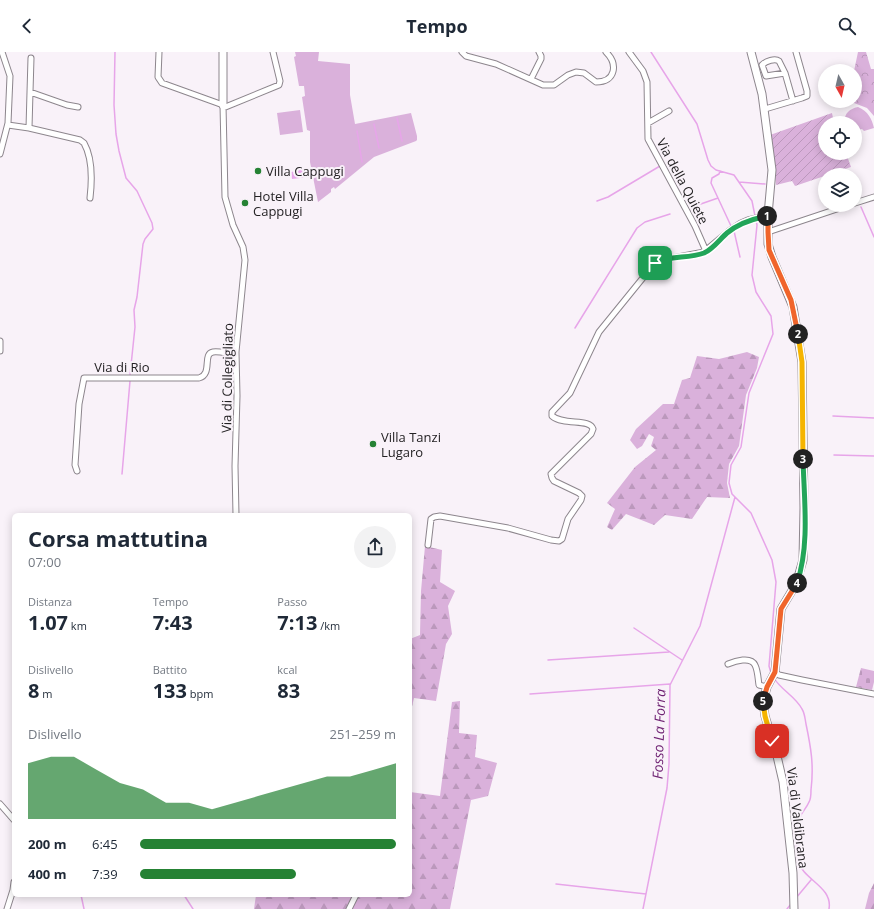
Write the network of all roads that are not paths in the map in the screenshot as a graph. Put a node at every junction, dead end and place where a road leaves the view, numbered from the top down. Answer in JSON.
{"nodes":[{"id":1,"x":2,"y":52,"type":"edge"},
{"id":2,"x":158,"y":52,"type":"edge"},
{"id":3,"x":223,"y":52,"type":"edge"},
{"id":4,"x":273,"y":52,"type":"edge"},
{"id":5,"x":462,"y":52,"type":"edge"},
{"id":6,"x":539,"y":52,"type":"edge"},
{"id":7,"x":606,"y":52,"type":"edge"},
{"id":8,"x":629,"y":52,"type":"edge"},
{"id":9,"x":751,"y":52,"type":"edge"},
{"id":10,"x":796,"y":52,"type":"edge"},
{"id":11,"x":31,"y":58,"type":"dead end"},
{"id":12,"x":785,"y":73,"type":"junction"},
{"id":13,"x":531,"y":79,"type":"junction"},
{"id":14,"x":30,"y":92,"type":"junction"},
{"id":15,"x":793,"y":101,"type":"junction"},
{"id":16,"x":78,"y":107,"type":"dead end"},
{"id":17,"x":223,"y":107,"type":"junction"},
{"id":18,"x":765,"y":109,"type":"junction"},
{"id":19,"x":669,"y":111,"type":"dead end"},
{"id":20,"x":648,"y":123,"type":"junction"},
{"id":21,"x":8,"y":125,"type":"junction"},
{"id":22,"x":29,"y":128,"type":"junction"},
{"id":23,"x":0,"y":154,"type":"edge"},
{"id":24,"x":874,"y":197,"type":"edge"},
{"id":25,"x":90,"y":198,"type":"dead end"},
{"id":26,"x":862,"y":201,"type":"edge"},
{"id":27,"x":828,"y":212,"type":"edge"},
{"id":28,"x":768,"y":215,"type":"junction"},
{"id":29,"x":768,"y":232,"type":"junction"},
{"id":30,"x":706,"y":251,"type":"junction"},
{"id":31,"x":0,"y":341,"type":"edge"},
{"id":32,"x":0,"y":351,"type":"edge"},
{"id":33,"x":236,"y":354,"type":"junction"},
{"id":34,"x":77,"y":471,"type":"dead end"},
{"id":35,"x":236,"y":513,"type":"edge"},
{"id":36,"x":428,"y":545,"type":"dead end"},
{"id":37,"x":728,"y":664,"type":"dead end"},
{"id":38,"x":772,"y":678,"type":"junction"},
{"id":39,"x":874,"y":694,"type":"edge"},
{"id":40,"x":0,"y":804,"type":"edge"},
{"id":41,"x":12,"y":818,"type":"edge"},
{"id":42,"x":12,"y":893,"type":"edge"},
{"id":43,"x":355,"y":897,"type":"edge"},
{"id":44,"x":7,"y":909,"type":"edge"},
{"id":45,"x":350,"y":909,"type":"edge"},
{"id":46,"x":794,"y":909,"type":"edge"}],
"edges":[{"from":1,"to":21,"type":"street"},
{"from":2,"to":17,"type":"street"},
{"from":3,"to":17,"type":"street"},
{"from":4,"to":17,"type":"street"},
{"from":5,"to":13,"type":"street"},
{"from":6,"to":13,"type":"street"},
{"from":7,"to":13,"type":"street"},
{"from":8,"to":20,"type":"street","name":"Via della Quiete"},
{"from":9,"to":18,"type":"street","name":"Via di Valdibrana"},
{"from":10,"to":15,"type":"street"},
{"from":11,"to":14,"type":"street"},
{"from":12,"to":12,"type":"street"},
{"from":12,"to":15,"type":"street"},
{"from":14,"to":16,"type":"street"},
{"from":14,"to":22,"type":"street"},
{"from":15,"to":18,"type":"street"},
{"from":17,"to":33,"type":"street","name":"Via di Collegigliato"},
{"from":18,"to":28,"type":"street","name":"Via di Valdibrana"},
{"from":19,"to":20,"type":"street"},
{"from":20,"to":30,"type":"street","name":"Via della Quiete"},
{"from":21,"to":22,"type":"street"},
{"from":21,"to":23,"type":"street"},
{"from":22,"to":25,"type":"street"},
{"from":24,"to":26,"type":"street"},
{"from":27,"to":29,"type":"street"},
{"from":28,"to":29,"type":"street","name":"Via di Valdibrana"},
{"from":28,"to":30,"type":"street"},
{"from":29,"to":38,"type":"street","name":"Via di Valdibrana"},
{"from":30,"to":36,"type":"street"},
{"from":31,"to":32,"type":"street"},
{"from":33,"to":34,"type":"street","name":"Via di Rio"},
{"from":33,"to":35,"type":"street","name":"Via di Collegigliato"},
{"from":37,"to":38,"type":"street"},
{"from":38,"to":39,"type":"street"},
{"from":38,"to":46,"type":"street","name":"Via di Valdibrana"},
{"from":40,"to":41,"type":"street"},
{"from":42,"to":44,"type":"street"},
{"from":43,"to":45,"type":"street"}]}
